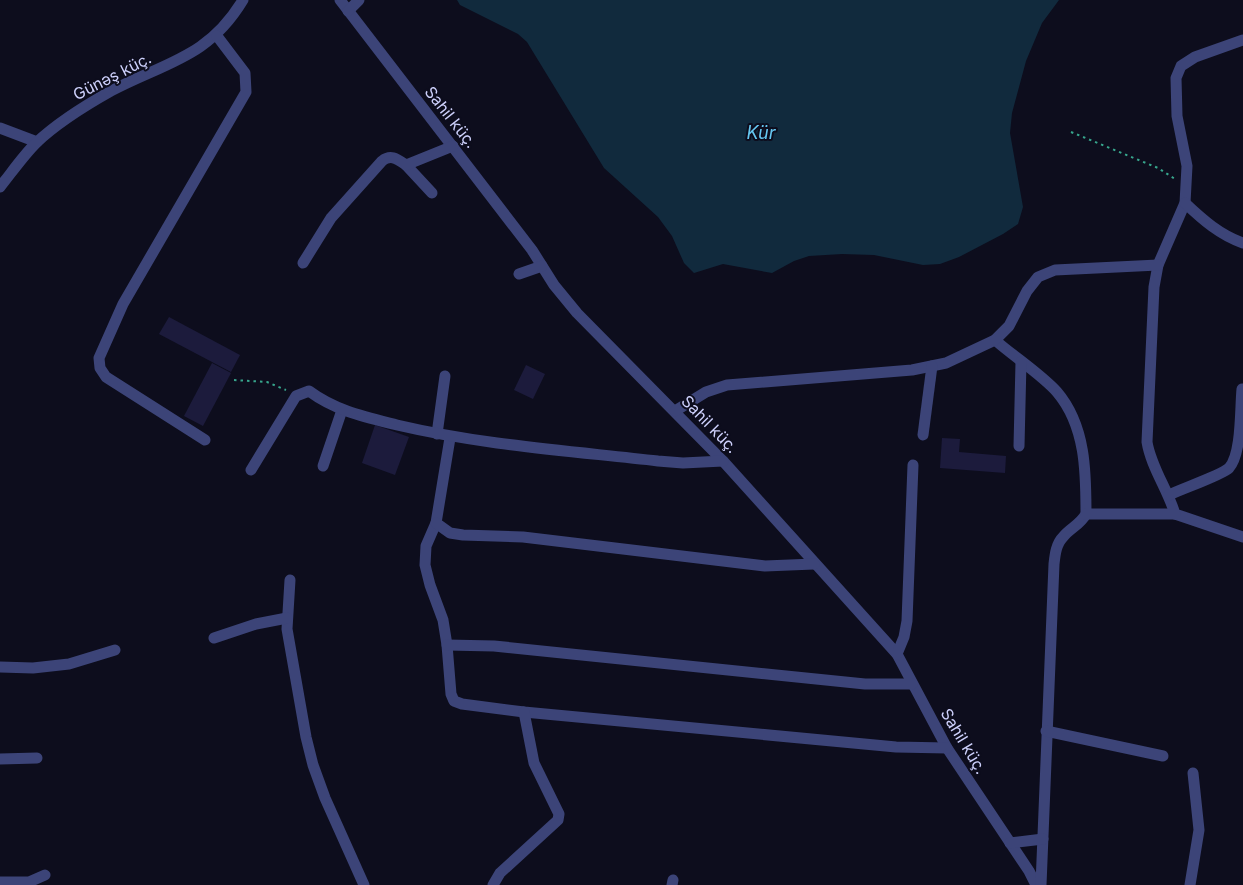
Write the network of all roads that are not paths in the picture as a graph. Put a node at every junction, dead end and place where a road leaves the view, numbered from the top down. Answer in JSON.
{"nodes":[{"id":1,"x":243,"y":0,"type":"edge"},
{"id":2,"x":340,"y":0,"type":"edge"},
{"id":3,"x":359,"y":0,"type":"edge"},
{"id":4,"x":348,"y":11,"type":"junction"},
{"id":5,"x":216,"y":36,"type":"junction"},
{"id":6,"x":1243,"y":40,"type":"edge"},
{"id":7,"x":0,"y":128,"type":"edge"},
{"id":8,"x":37,"y":142,"type":"junction"},
{"id":9,"x":454,"y":146,"type":"junction"},
{"id":10,"x":406,"y":165,"type":"junction"},
{"id":11,"x":0,"y":187,"type":"edge"},
{"id":12,"x":432,"y":193,"type":"dead end"},
{"id":13,"x":1185,"y":203,"type":"junction"},
{"id":14,"x":1243,"y":243,"type":"edge"},
{"id":15,"x":303,"y":263,"type":"dead end"},
{"id":16,"x":1158,"y":265,"type":"junction"},
{"id":17,"x":542,"y":266,"type":"junction"},
{"id":18,"x":519,"y":274,"type":"dead end"},
{"id":19,"x":995,"y":340,"type":"junction"},
{"id":20,"x":1021,"y":362,"type":"junction"},
{"id":21,"x":932,"y":366,"type":"junction"},
{"id":22,"x":445,"y":376,"type":"dead end"},
{"id":23,"x":1242,"y":389,"type":"edge"},
{"id":24,"x":342,"y":410,"type":"junction"},
{"id":25,"x":676,"y":411,"type":"junction"},
{"id":26,"x":437,"y":434,"type":"junction"},
{"id":27,"x":923,"y":435,"type":"dead end"},
{"id":28,"x":450,"y":438,"type":"junction"},
{"id":29,"x":205,"y":440,"type":"dead end"},
{"id":30,"x":1019,"y":446,"type":"dead end"},
{"id":31,"x":723,"y":461,"type":"junction"},
{"id":32,"x":913,"y":465,"type":"dead end"},
{"id":33,"x":323,"y":466,"type":"dead end"},
{"id":34,"x":251,"y":470,"type":"dead end"},
{"id":35,"x":1169,"y":495,"type":"junction"},
{"id":36,"x":1086,"y":514,"type":"junction"},
{"id":37,"x":1175,"y":514,"type":"junction"},
{"id":38,"x":436,"y":523,"type":"junction"},
{"id":39,"x":1243,"y":536,"type":"edge"},
{"id":40,"x":814,"y":564,"type":"junction"},
{"id":41,"x":290,"y":580,"type":"dead end"},
{"id":42,"x":286,"y":618,"type":"junction"},
{"id":43,"x":214,"y":638,"type":"dead end"},
{"id":44,"x":447,"y":645,"type":"junction"},
{"id":45,"x":115,"y":650,"type":"dead end"},
{"id":46,"x":897,"y":654,"type":"junction"},
{"id":47,"x":0,"y":667,"type":"edge"},
{"id":48,"x":912,"y":684,"type":"junction"},
{"id":49,"x":524,"y":712,"type":"junction"},
{"id":50,"x":1046,"y":731,"type":"junction"},
{"id":51,"x":947,"y":748,"type":"junction"},
{"id":52,"x":1163,"y":756,"type":"dead end"},
{"id":53,"x":37,"y":758,"type":"dead end"},
{"id":54,"x":0,"y":759,"type":"edge"},
{"id":55,"x":1193,"y":773,"type":"dead end"},
{"id":56,"x":1042,"y":839,"type":"junction"},
{"id":57,"x":1010,"y":843,"type":"junction"},
{"id":58,"x":45,"y":875,"type":"dead end"},
{"id":59,"x":0,"y":882,"type":"edge"},
{"id":60,"x":364,"y":885,"type":"edge"},
{"id":61,"x":493,"y":885,"type":"edge"},
{"id":62,"x":1036,"y":885,"type":"edge"},
{"id":63,"x":1041,"y":885,"type":"edge"},
{"id":64,"x":1190,"y":885,"type":"edge"}],
"edges":[{"from":1,"to":5,"type":"street","name":"Günəş küç."},
{"from":2,"to":4,"type":"street","name":"Sahil küç."},
{"from":3,"to":4,"type":"street"},
{"from":4,"to":9,"type":"street","name":"Sahil küç."},
{"from":5,"to":8,"type":"street","name":"Günəş küç."},
{"from":5,"to":29,"type":"street"},
{"from":6,"to":13,"type":"street"},
{"from":7,"to":8,"type":"street"},
{"from":8,"to":11,"type":"street","name":"Günəş küç."},
{"from":9,"to":10,"type":"street"},
{"from":9,"to":17,"type":"street","name":"Sahil küç."},
{"from":10,"to":12,"type":"street"},
{"from":10,"to":15,"type":"street"},
{"from":13,"to":14,"type":"street"},
{"from":13,"to":16,"type":"street"},
{"from":16,"to":19,"type":"street"},
{"from":16,"to":35,"type":"street"},
{"from":17,"to":18,"type":"street"},
{"from":17,"to":25,"type":"street","name":"Sahil küç."},
{"from":19,"to":20,"type":"street"},
{"from":19,"to":21,"type":"street"},
{"from":20,"to":30,"type":"street"},
{"from":20,"to":36,"type":"street"},
{"from":21,"to":25,"type":"street"},
{"from":21,"to":27,"type":"street"},
{"from":22,"to":26,"type":"street"},
{"from":23,"to":35,"type":"street"},
{"from":24,"to":26,"type":"street"},
{"from":24,"to":33,"type":"street"},
{"from":24,"to":34,"type":"street"},
{"from":25,"to":31,"type":"street","name":"Sahil küç."},
{"from":26,"to":28,"type":"street"},
{"from":28,"to":31,"type":"street"},
{"from":28,"to":38,"type":"street"},
{"from":31,"to":40,"type":"street","name":"Sahil küç."},
{"from":32,"to":46,"type":"street"},
{"from":35,"to":37,"type":"street"},
{"from":36,"to":37,"type":"street"},
{"from":36,"to":50,"type":"street"},
{"from":37,"to":39,"type":"street"},
{"from":38,"to":40,"type":"street"},
{"from":38,"to":44,"type":"street"},
{"from":40,"to":46,"type":"street","name":"Sahil küç."},
{"from":41,"to":42,"type":"street"},
{"from":42,"to":43,"type":"street"},
{"from":42,"to":60,"type":"street"},
{"from":44,"to":48,"type":"street"},
{"from":44,"to":49,"type":"street"},
{"from":45,"to":47,"type":"street"},
{"from":46,"to":48,"type":"street","name":"Sahil küç."},
{"from":48,"to":51,"type":"street","name":"Sahil küç."},
{"from":49,"to":51,"type":"street"},
{"from":49,"to":61,"type":"street"},
{"from":50,"to":52,"type":"street"},
{"from":50,"to":56,"type":"street"},
{"from":51,"to":57,"type":"street","name":"Sahil küç."},
{"from":53,"to":54,"type":"street"},
{"from":55,"to":64,"type":"street"},
{"from":56,"to":57,"type":"street"},
{"from":56,"to":63,"type":"street"},
{"from":57,"to":62,"type":"street","name":"Sahil küç."},
{"from":58,"to":59,"type":"street"}]}
